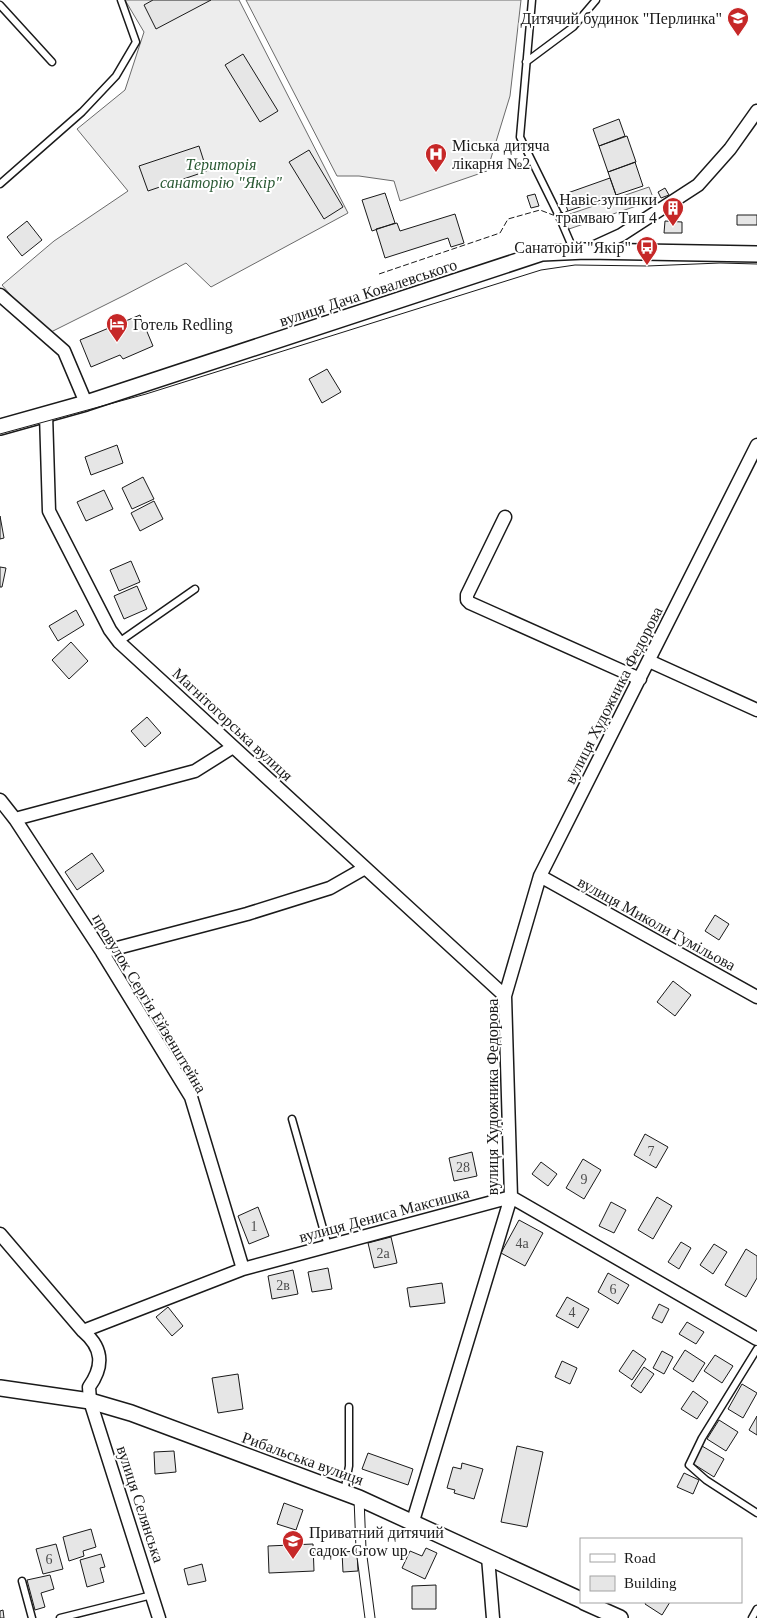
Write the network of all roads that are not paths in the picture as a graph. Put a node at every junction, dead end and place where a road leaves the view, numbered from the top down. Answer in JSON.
{"nodes":[{"id":1,"x":121,"y":0,"type":"edge"},
{"id":2,"x":532,"y":0,"type":"edge"},
{"id":3,"x":596,"y":0,"type":"edge"},
{"id":4,"x":0,"y":5,"type":"edge"},
{"id":5,"x":52,"y":62,"type":"dead end"},
{"id":6,"x":526,"y":62,"type":"junction"},
{"id":7,"x":757,"y":111,"type":"edge"},
{"id":8,"x":0,"y":184,"type":"edge"},
{"id":9,"x":580,"y":251,"type":"junction"},
{"id":10,"x":757,"y":254,"type":"edge"},
{"id":11,"x":0,"y":295,"type":"edge"},
{"id":12,"x":86,"y":403,"type":"junction"},
{"id":13,"x":46,"y":414,"type":"junction"},
{"id":14,"x":0,"y":427,"type":"edge"},
{"id":15,"x":757,"y":445,"type":"edge"},
{"id":16,"x":505,"y":518,"type":"dead end"},
{"id":17,"x":195,"y":589,"type":"dead end"},
{"id":18,"x":119,"y":642,"type":"junction"},
{"id":19,"x":649,"y":661,"type":"junction"},
{"id":20,"x":640,"y":679,"type":"junction"},
{"id":21,"x":757,"y":710,"type":"edge"},
{"id":22,"x":233,"y":747,"type":"junction"},
{"id":23,"x":0,"y":800,"type":"edge"},
{"id":24,"x":15,"y":819,"type":"junction"},
{"id":25,"x":365,"y":868,"type":"junction"},
{"id":26,"x":540,"y":876,"type":"junction"},
{"id":27,"x":102,"y":952,"type":"junction"},
{"id":28,"x":505,"y":996,"type":"junction"},
{"id":29,"x":757,"y":997,"type":"edge"},
{"id":30,"x":292,"y":1119,"type":"dead end"},
{"id":31,"x":511,"y":1197,"type":"junction"},
{"id":32,"x":0,"y":1234,"type":"edge"},
{"id":33,"x":328,"y":1246,"type":"junction"},
{"id":34,"x":243,"y":1270,"type":"junction"},
{"id":35,"x":83,"y":1331,"type":"junction"},
{"id":36,"x":757,"y":1339,"type":"edge"},
{"id":37,"x":757,"y":1349,"type":"edge"},
{"id":38,"x":0,"y":1388,"type":"edge"},
{"id":39,"x":90,"y":1401,"type":"junction"},
{"id":40,"x":349,"y":1407,"type":"dead end"},
{"id":41,"x":344,"y":1492,"type":"junction"},
{"id":42,"x":359,"y":1498,"type":"junction"},
{"id":43,"x":757,"y":1513,"type":"edge"},
{"id":44,"x":413,"y":1522,"type":"junction"},
{"id":45,"x":488,"y":1557,"type":"junction"},
{"id":46,"x":22,"y":1581,"type":"dead end"},
{"id":47,"x":152,"y":1595,"type":"junction"},
{"id":48,"x":580,"y":1600,"type":"edge"},
{"id":49,"x":586,"y":1603,"type":"edge"},
{"id":50,"x":757,"y":1608,"type":"edge"},
{"id":51,"x":32,"y":1618,"type":"edge"},
{"id":52,"x":60,"y":1618,"type":"edge"},
{"id":53,"x":159,"y":1618,"type":"edge"},
{"id":54,"x":370,"y":1618,"type":"edge"},
{"id":55,"x":493,"y":1618,"type":"edge"},
{"id":56,"x":620,"y":1618,"type":"edge"},
{"id":57,"x":752,"y":1618,"type":"edge"}],
"edges":[{"from":1,"to":8,"type":"lane"},
{"from":2,"to":6,"type":"lane"},
{"from":3,"to":6,"type":"lane"},
{"from":4,"to":5,"type":"lane"},
{"from":6,"to":9,"type":"lane"},
{"from":7,"to":9,"type":"street"},
{"from":9,"to":10,"type":"street","name":"вулиця Дача Ковалевського"},
{"from":9,"to":12,"type":"street","name":"вулиця Дача Ковалевського"},
{"from":11,"to":12,"type":"street"},
{"from":12,"to":13,"type":"street","name":"вулиця Дача Ковалевського"},
{"from":13,"to":14,"type":"street","name":"вулиця Дача Ковалевського"},
{"from":13,"to":18,"type":"street","name":"Магнітогорська вулиця"},
{"from":15,"to":19,"type":"street","name":"вулиця Художника Федорова"},
{"from":16,"to":20,"type":"street"},
{"from":17,"to":18,"type":"lane"},
{"from":18,"to":22,"type":"street","name":"Магнітогорська вулиця"},
{"from":19,"to":20,"type":"street","name":"вулиця Художника Федорова"},
{"from":19,"to":21,"type":"street"},
{"from":20,"to":26,"type":"street","name":"вулиця Художника Федорова"},
{"from":22,"to":24,"type":"street"},
{"from":22,"to":25,"type":"street","name":"Магнітогорська вулиця"},
{"from":23,"to":24,"type":"street","name":"провулок Сергія Ейзенштейна"},
{"from":24,"to":27,"type":"street","name":"провулок Сергія Ейзенштейна"},
{"from":25,"to":27,"type":"street"},
{"from":25,"to":28,"type":"street","name":"Магнітогорська вулиця"},
{"from":26,"to":28,"type":"street","name":"вулиця Художника Федорова"},
{"from":26,"to":29,"type":"street","name":"вулиця Миколи Гумільова"},
{"from":27,"to":34,"type":"street","name":"провулок Сергія Ейзенштейна"},
{"from":28,"to":31,"type":"street","name":"вулиця Художника Федорова"},
{"from":30,"to":33,"type":"lane"},
{"from":31,"to":33,"type":"street","name":"вулиця Дениса Максишка"},
{"from":31,"to":36,"type":"street"},
{"from":31,"to":44,"type":"street","name":"вулиця Художника Федорова"},
{"from":32,"to":35,"type":"street"},
{"from":33,"to":34,"type":"street","name":"вулиця Дениса Максишка"},
{"from":34,"to":35,"type":"street","name":"вулиця Дениса Максишка"},
{"from":35,"to":39,"type":"street"},
{"from":37,"to":43,"type":"lane"},
{"from":38,"to":39,"type":"street","name":"Рибальська вулиця"},
{"from":39,"to":41,"type":"street","name":"Рибальська вулиця"},
{"from":39,"to":47,"type":"street","name":"вулиця Селянська"},
{"from":40,"to":41,"type":"lane"},
{"from":41,"to":42,"type":"street","name":"Рибальська вулиця"},
{"from":42,"to":44,"type":"street","name":"Рибальська вулиця"},
{"from":42,"to":54,"type":"street"},
{"from":44,"to":45,"type":"street","name":"Рибальська вулиця"},
{"from":45,"to":48,"type":"street","name":"Рибальська вулиця"},
{"from":45,"to":55,"type":"street"},
{"from":46,"to":51,"type":"lane"},
{"from":47,"to":52,"type":"lane"},
{"from":47,"to":53,"type":"street","name":"вулиця Селянська"},
{"from":49,"to":56,"type":"street"},
{"from":50,"to":57,"type":"lane"}]}
